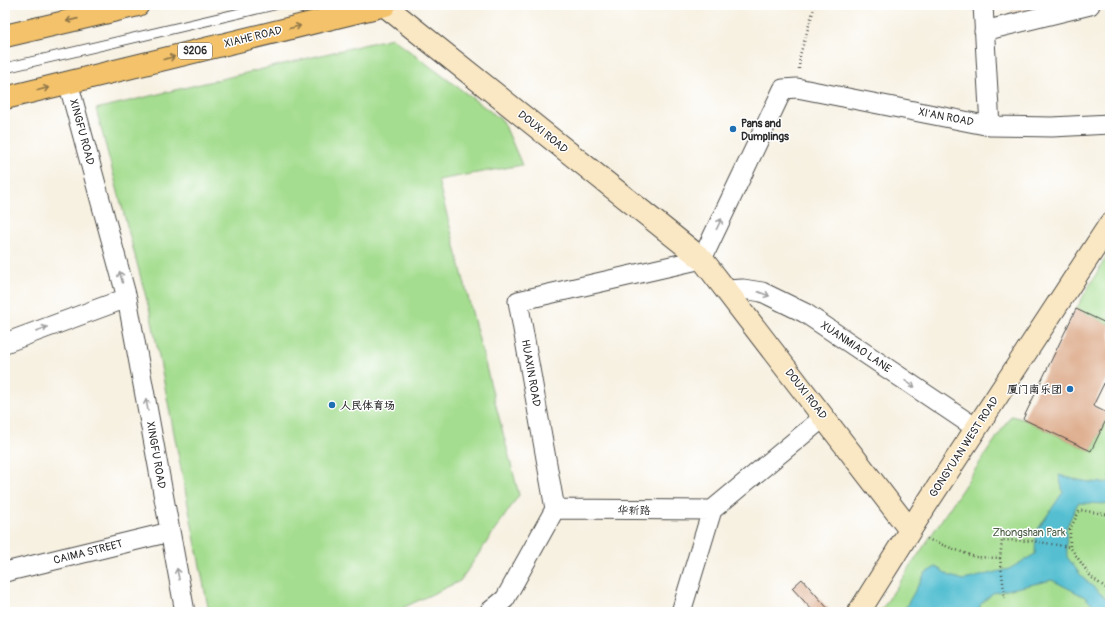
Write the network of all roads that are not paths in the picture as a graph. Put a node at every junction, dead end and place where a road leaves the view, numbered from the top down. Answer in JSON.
{"nodes":[{"id":1,"x":138,"y":5,"type":"edge"},
{"id":2,"x":274,"y":5,"type":"edge"},
{"id":3,"x":384,"y":5,"type":"edge"},
{"id":4,"x":983,"y":5,"type":"edge"},
{"id":5,"x":1090,"y":5,"type":"edge"},
{"id":6,"x":984,"y":31,"type":"junction"},
{"id":7,"x":5,"y":36,"type":"edge"},
{"id":8,"x":5,"y":68,"type":"edge"},
{"id":9,"x":68,"y":82,"type":"junction"},
{"id":10,"x":5,"y":98,"type":"edge"},
{"id":11,"x":1110,"y":124,"type":"edge"},
{"id":12,"x":990,"y":126,"type":"junction"},
{"id":13,"x":1110,"y":224,"type":"edge"},
{"id":14,"x":702,"y":259,"type":"junction"},
{"id":15,"x":726,"y":290,"type":"junction"},
{"id":16,"x":127,"y":298,"type":"junction"},
{"id":17,"x":5,"y":343,"type":"edge"},
{"id":18,"x":824,"y":417,"type":"junction"},
{"id":19,"x":976,"y":428,"type":"junction"},
{"id":20,"x":555,"y":509,"type":"junction"},
{"id":21,"x":712,"y":510,"type":"junction"},
{"id":22,"x":910,"y":530,"type":"junction"},
{"id":23,"x":170,"y":532,"type":"junction"},
{"id":24,"x":5,"y":572,"type":"edge"},
{"id":25,"x":185,"y":612,"type":"edge"},
{"id":26,"x":489,"y":612,"type":"edge"},
{"id":27,"x":682,"y":612,"type":"edge"},
{"id":28,"x":859,"y":612,"type":"edge"}],
"edges":[{"from":1,"to":7,"type":"main road","one_way":true},
{"from":2,"to":8,"type":"lane"},
{"from":9,"to":3,"type":"main road","name":"XIAHE ROAD","number":"S206","one_way":true},
{"from":3,"to":14,"type":"street","name":"DOUXI ROAD"},
{"from":4,"to":6,"type":"street"},
{"from":5,"to":6,"type":"street"},
{"from":6,"to":12,"type":"street"},
{"from":10,"to":9,"type":"main road","name":"XIAHE ROAD","number":"S206","one_way":true},
{"from":16,"to":9,"type":"street","name":"XINGFU ROAD","one_way":true},
{"from":11,"to":12,"type":"street","name":"XI'AN ROAD"},
{"from":14,"to":12,"type":"street","name":"XI'AN ROAD","one_way":true},
{"from":13,"to":19,"type":"street","name":"GONGYUAN WEST ROAD"},
{"from":14,"to":15,"type":"street","name":"DOUXI ROAD"},
{"from":14,"to":20,"type":"street","name":"HUAXIN ROAD"},
{"from":15,"to":18,"type":"street","name":"DOUXI ROAD"},
{"from":15,"to":19,"type":"street","name":"XUANMIAO LANE","one_way":true},
{"from":17,"to":16,"type":"street","one_way":true},
{"from":23,"to":16,"type":"street","name":"XINGFU ROAD","one_way":true},
{"from":18,"to":21,"type":"street"},
{"from":18,"to":22,"type":"street","name":"DOUXI ROAD"},
{"from":19,"to":22,"type":"street","name":"GONGYUAN WEST ROAD"},
{"from":20,"to":21,"type":"street","name":"华新路"},
{"from":20,"to":26,"type":"street"},
{"from":21,"to":27,"type":"street"},
{"from":22,"to":28,"type":"street","name":"GONGYUAN WEST ROAD"},
{"from":23,"to":24,"type":"street","name":"CAIMA STREET"},
{"from":25,"to":23,"type":"street","name":"XINGFU ROAD","one_way":true}]}
